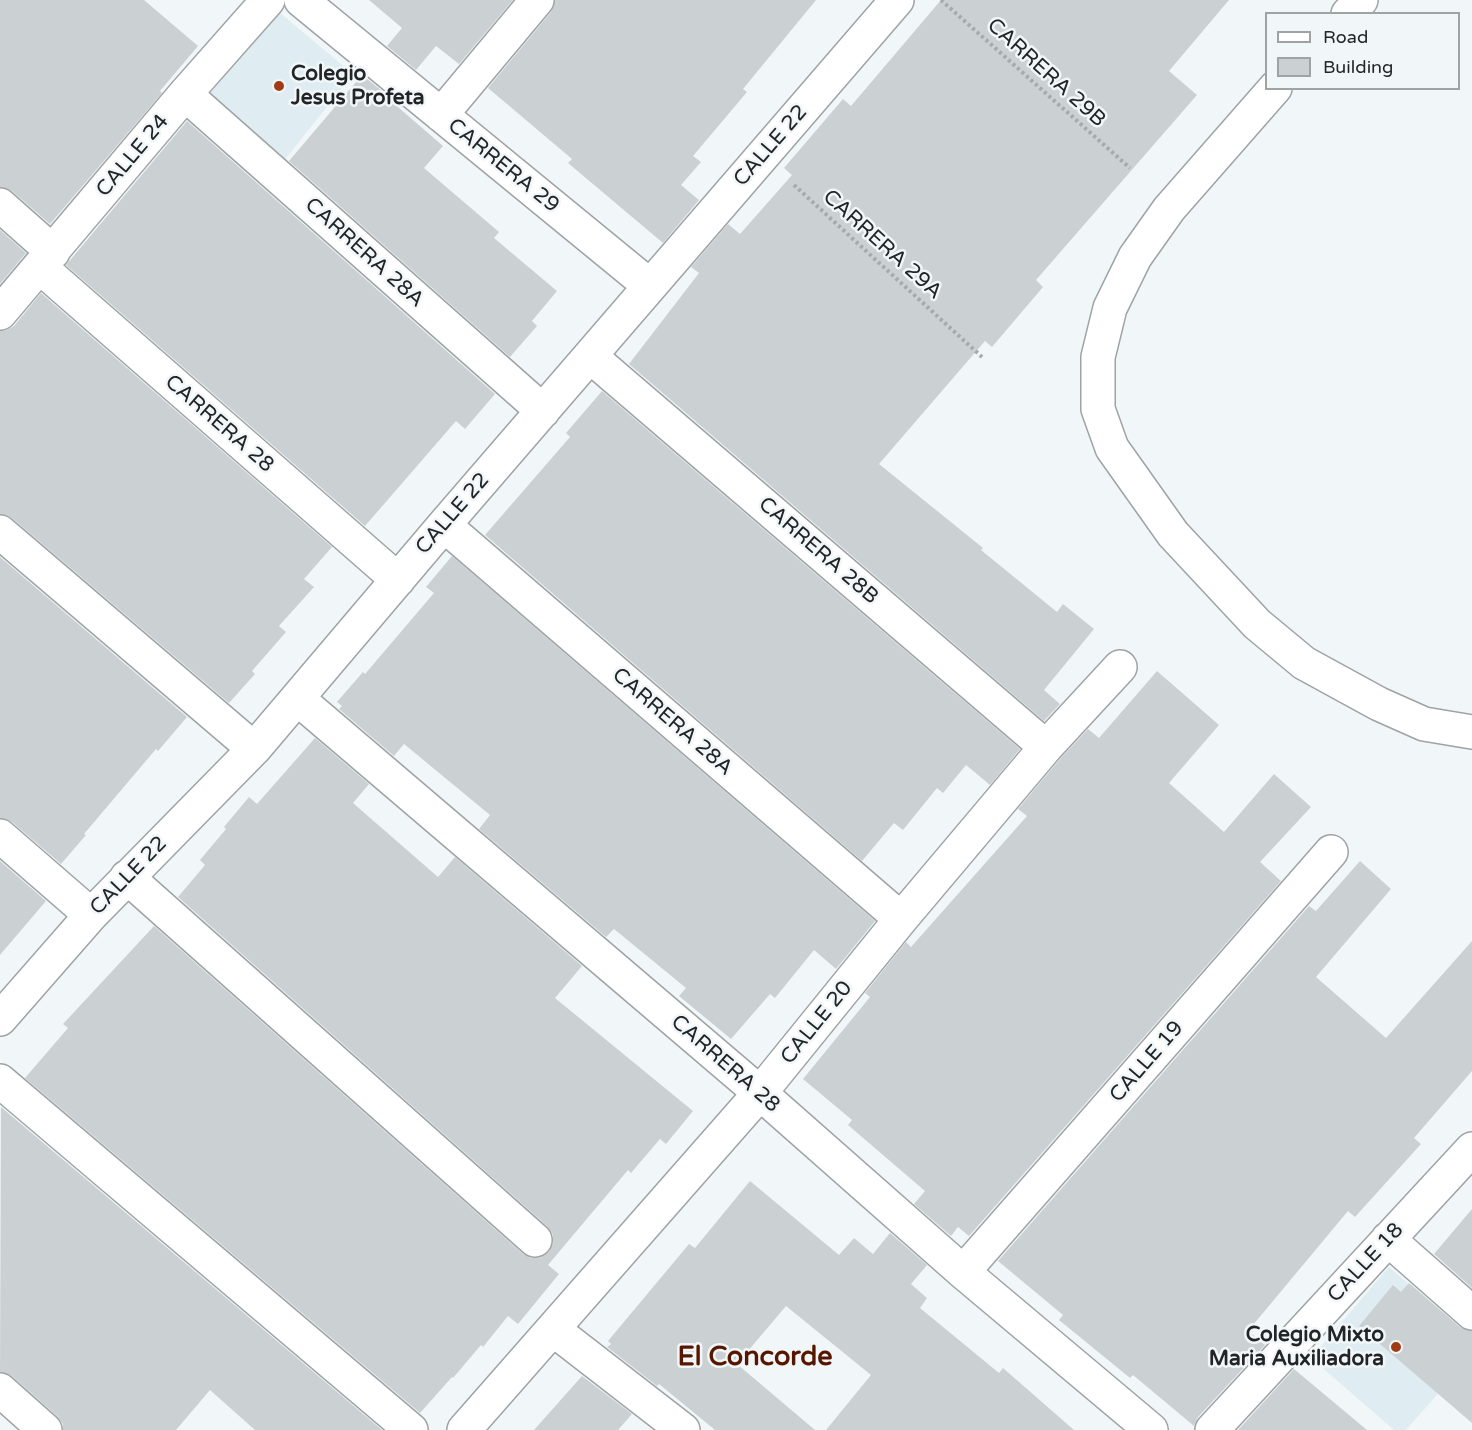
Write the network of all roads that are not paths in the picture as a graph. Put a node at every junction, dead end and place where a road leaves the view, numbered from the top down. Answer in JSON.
{"nodes":[{"id":1,"x":268,"y":0,"type":"edge"},
{"id":2,"x":301,"y":0,"type":"edge"},
{"id":3,"x":537,"y":0,"type":"edge"},
{"id":4,"x":897,"y":0,"type":"edge"},
{"id":5,"x":1361,"y":0,"type":"edge"},
{"id":6,"x":1350,"y":12,"type":"edge"},
{"id":7,"x":1273,"y":90,"type":"edge"},
{"id":8,"x":184,"y":94,"type":"junction"},
{"id":9,"x":441,"y":115,"type":"junction"},
{"id":10,"x":0,"y":205,"type":"edge"},
{"id":11,"x":47,"y":259,"type":"junction"},
{"id":12,"x":650,"y":286,"type":"junction"},
{"id":13,"x":0,"y":313,"type":"edge"},
{"id":14,"x":590,"y":356,"type":"junction"},
{"id":15,"x":543,"y":411,"type":"junction"},
{"id":16,"x":444,"y":525,"type":"junction"},
{"id":17,"x":0,"y":532,"type":"edge"},
{"id":18,"x":398,"y":580,"type":"junction"},
{"id":19,"x":1120,"y":667,"type":"dead end"},
{"id":20,"x":298,"y":699,"type":"junction"},
{"id":21,"x":1472,"y":732,"type":"edge"},
{"id":22,"x":1046,"y":747,"type":"junction"},
{"id":23,"x":254,"y":749,"type":"junction"},
{"id":24,"x":0,"y":836,"type":"edge"},
{"id":25,"x":1331,"y":852,"type":"dead end"},
{"id":26,"x":128,"y":877,"type":"junction"},
{"id":27,"x":92,"y":915,"type":"junction"},
{"id":28,"x":901,"y":919,"type":"junction"},
{"id":29,"x":0,"y":1019,"type":"edge"},
{"id":30,"x":0,"y":1081,"type":"edge"},
{"id":31,"x":760,"y":1093,"type":"junction"},
{"id":32,"x":1472,"y":1149,"type":"edge"},
{"id":33,"x":1388,"y":1239,"type":"junction"},
{"id":34,"x":535,"y":1240,"type":"dead end"},
{"id":35,"x":963,"y":1272,"type":"junction"},
{"id":36,"x":1472,"y":1313,"type":"edge"},
{"id":37,"x":554,"y":1330,"type":"junction"},
{"id":38,"x":0,"y":1390,"type":"edge"},
{"id":39,"x":45,"y":1430,"type":"edge"},
{"id":40,"x":411,"y":1430,"type":"edge"},
{"id":41,"x":465,"y":1430,"type":"edge"},
{"id":42,"x":683,"y":1430,"type":"edge"},
{"id":43,"x":1151,"y":1430,"type":"edge"},
{"id":44,"x":1212,"y":1430,"type":"edge"}],
"edges":[{"from":1,"to":8,"type":"street","name":"CALLE 24"},
{"from":2,"to":9,"type":"street","name":"CARRERA 29"},
{"from":3,"to":9,"type":"street"},
{"from":4,"to":12,"type":"street","name":"CALLE 22"},
{"from":5,"to":6,"type":"street"},
{"from":7,"to":21,"type":"street"},
{"from":8,"to":11,"type":"street","name":"CALLE 24"},
{"from":8,"to":15,"type":"street","name":"CARRERA 28A"},
{"from":9,"to":12,"type":"street","name":"CARRERA 29"},
{"from":10,"to":11,"type":"street","name":"CARRERA 28"},
{"from":11,"to":13,"type":"street","name":"CALLE 24"},
{"from":11,"to":18,"type":"street","name":"CARRERA 28"},
{"from":12,"to":14,"type":"street","name":"CALLE 22"},
{"from":14,"to":15,"type":"street","name":"CALLE 22"},
{"from":14,"to":22,"type":"street","name":"CARRERA 28B"},
{"from":15,"to":16,"type":"street","name":"CALLE 22"},
{"from":16,"to":18,"type":"street","name":"CALLE 22"},
{"from":16,"to":28,"type":"street","name":"CARRERA 28A"},
{"from":17,"to":23,"type":"street"},
{"from":18,"to":20,"type":"street","name":"CALLE 22"},
{"from":19,"to":22,"type":"street","name":"CALLE 20"},
{"from":20,"to":23,"type":"street","name":"CALLE 22"},
{"from":20,"to":31,"type":"street","name":"CARRERA 28"},
{"from":22,"to":28,"type":"street","name":"CALLE 20"},
{"from":23,"to":26,"type":"street","name":"CALLE 22"},
{"from":24,"to":27,"type":"street"},
{"from":25,"to":35,"type":"street","name":"CALLE 19"},
{"from":26,"to":27,"type":"street","name":"CALLE 22"},
{"from":26,"to":34,"type":"street"},
{"from":27,"to":29,"type":"street","name":"CALLE 22"},
{"from":28,"to":31,"type":"street","name":"CALLE 20"},
{"from":30,"to":40,"type":"street"},
{"from":31,"to":35,"type":"street","name":"CARRERA 28"},
{"from":31,"to":37,"type":"street","name":"CALLE 20"},
{"from":32,"to":33,"type":"street","name":"CALLE 18"},
{"from":33,"to":36,"type":"street"},
{"from":33,"to":44,"type":"street","name":"CALLE 18"},
{"from":35,"to":43,"type":"street","name":"CARRERA 28"},
{"from":37,"to":41,"type":"street","name":"CALLE 20"},
{"from":37,"to":42,"type":"street"},
{"from":38,"to":39,"type":"street"}]}
